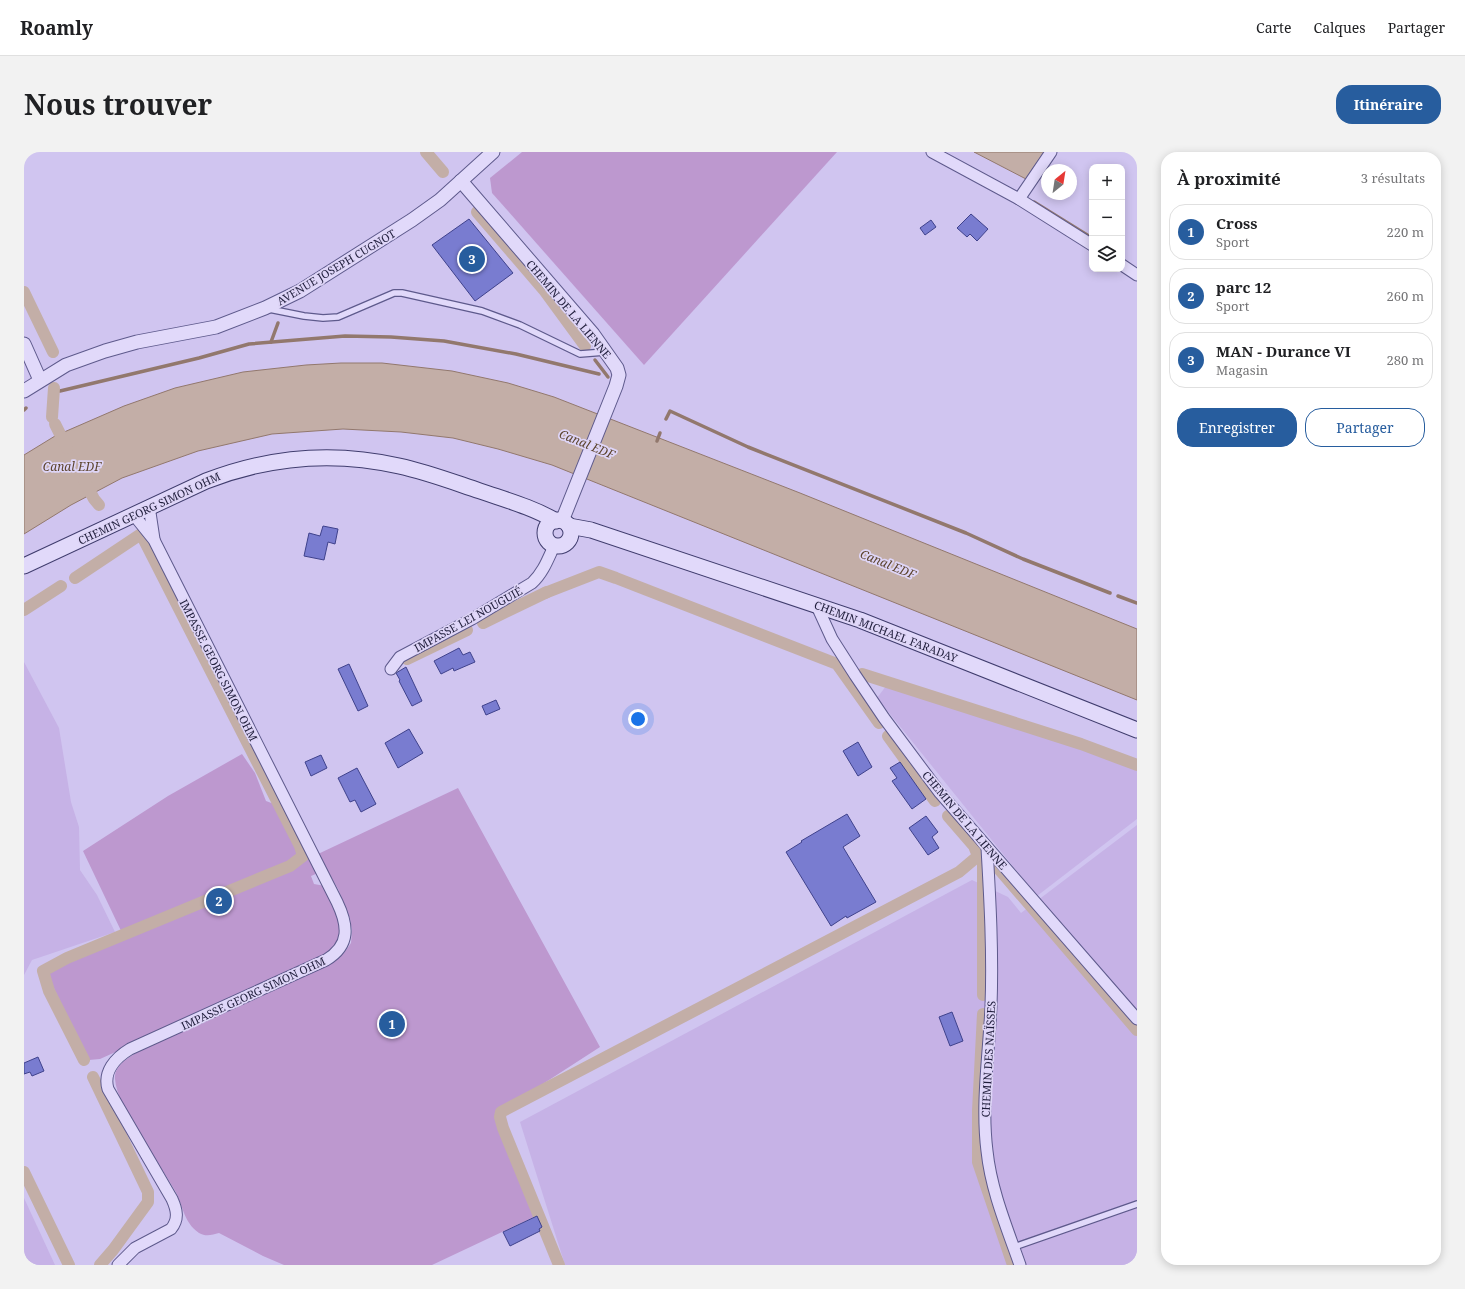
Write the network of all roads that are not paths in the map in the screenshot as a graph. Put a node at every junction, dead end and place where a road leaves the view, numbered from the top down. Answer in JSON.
{"nodes":[{"id":1,"x":493,"y":152,"type":"edge"},
{"id":2,"x":932,"y":152,"type":"edge"},
{"id":3,"x":1051,"y":152,"type":"edge"},
{"id":4,"x":461,"y":181,"type":"junction"},
{"id":5,"x":1019,"y":199,"type":"junction"},
{"id":6,"x":1089,"y":243,"type":"edge"},
{"id":7,"x":1125,"y":267,"type":"edge"},
{"id":8,"x":1137,"y":276,"type":"edge"},
{"id":9,"x":265,"y":308,"type":"junction"},
{"id":10,"x":24,"y":344,"type":"edge"},
{"id":11,"x":606,"y":352,"type":"junction"},
{"id":12,"x":40,"y":380,"type":"junction"},
{"id":13,"x":24,"y":391,"type":"edge"},
{"id":14,"x":488,"y":494,"type":"junction"},
{"id":15,"x":149,"y":506,"type":"junction"},
{"id":16,"x":133,"y":514,"type":"junction"},
{"id":17,"x":562,"y":523,"type":"junction"},
{"id":18,"x":154,"y":540,"type":"junction"},
{"id":19,"x":556,"y":540,"type":"junction"},
{"id":20,"x":631,"y":544,"type":"junction"},
{"id":21,"x":24,"y":566,"type":"edge"},
{"id":22,"x":816,"y":604,"type":"junction"},
{"id":23,"x":391,"y":669,"type":"dead end"},
{"id":24,"x":1137,"y":730,"type":"edge"},
{"id":25,"x":987,"y":848,"type":"junction"},
{"id":26,"x":1137,"y":1019,"type":"edge"},
{"id":27,"x":1137,"y":1204,"type":"edge"},
{"id":28,"x":1014,"y":1247,"type":"junction"},
{"id":29,"x":118,"y":1265,"type":"edge"},
{"id":30,"x":1020,"y":1265,"type":"edge"}],
"edges":[{"from":1,"to":4,"type":"street","name":"AVENUE JOSEPH CUGNOT"},
{"from":2,"to":5,"type":"street"},
{"from":3,"to":5,"type":"street"},
{"from":4,"to":9,"type":"street","name":"AVENUE JOSEPH CUGNOT"},
{"from":4,"to":11,"type":"street","name":"CHEMIN DE LA LIENNE"},
{"from":5,"to":6,"type":"street"},
{"from":7,"to":8,"type":"street"},
{"from":9,"to":11,"type":"lane"},
{"from":9,"to":12,"type":"street","name":"AVENUE JOSEPH CUGNOT"},
{"from":10,"to":12,"type":"street"},
{"from":11,"to":17,"type":"street","name":"CHEMIN DE LA LIENNE"},
{"from":12,"to":13,"type":"street","name":"AVENUE JOSEPH CUGNOT"},
{"from":14,"to":15,"type":"main road","name":"CHEMIN GEORG SIMON OHM"},
{"from":14,"to":17,"type":"main road","name":"CHEMIN GEORG SIMON OHM"},
{"from":14,"to":19,"type":"main road","name":"CHEMIN GEORG SIMON OHM"},
{"from":15,"to":16,"type":"main road","name":"CHEMIN GEORG SIMON OHM"},
{"from":15,"to":18,"type":"street","name":"IMPASSE GEORG SIMON OHM"},
{"from":16,"to":18,"type":"street","name":"IMPASSE GEORG SIMON OHM"},
{"from":16,"to":21,"type":"main road","name":"CHEMIN GEORG SIMON OHM"},
{"from":17,"to":19,"type":"main road"},
{"from":17,"to":19,"type":"main road"},
{"from":17,"to":20,"type":"main road","name":"CHEMIN MICHAEL FARADAY"},
{"from":18,"to":29,"type":"street","name":"IMPASSE GEORG SIMON OHM"},
{"from":19,"to":20,"type":"main road","name":"CHEMIN MICHAEL FARADAY"},
{"from":19,"to":23,"type":"street","name":"IMPASSE LEI NOUGUIÉ"},
{"from":20,"to":22,"type":"main road","name":"CHEMIN MICHAEL FARADAY"},
{"from":22,"to":24,"type":"main road","name":"CHEMIN MICHAEL FARADAY"},
{"from":22,"to":25,"type":"street","name":"CHEMIN DE LA LIENNE"},
{"from":25,"to":26,"type":"street","name":"CHEMIN DE LA LIENNE"},
{"from":25,"to":28,"type":"street","name":"CHEMIN DES NAÏSSES"},
{"from":27,"to":28,"type":"lane"},
{"from":28,"to":30,"type":"street","name":"CHEMIN DES NAÏSSES"}]}
